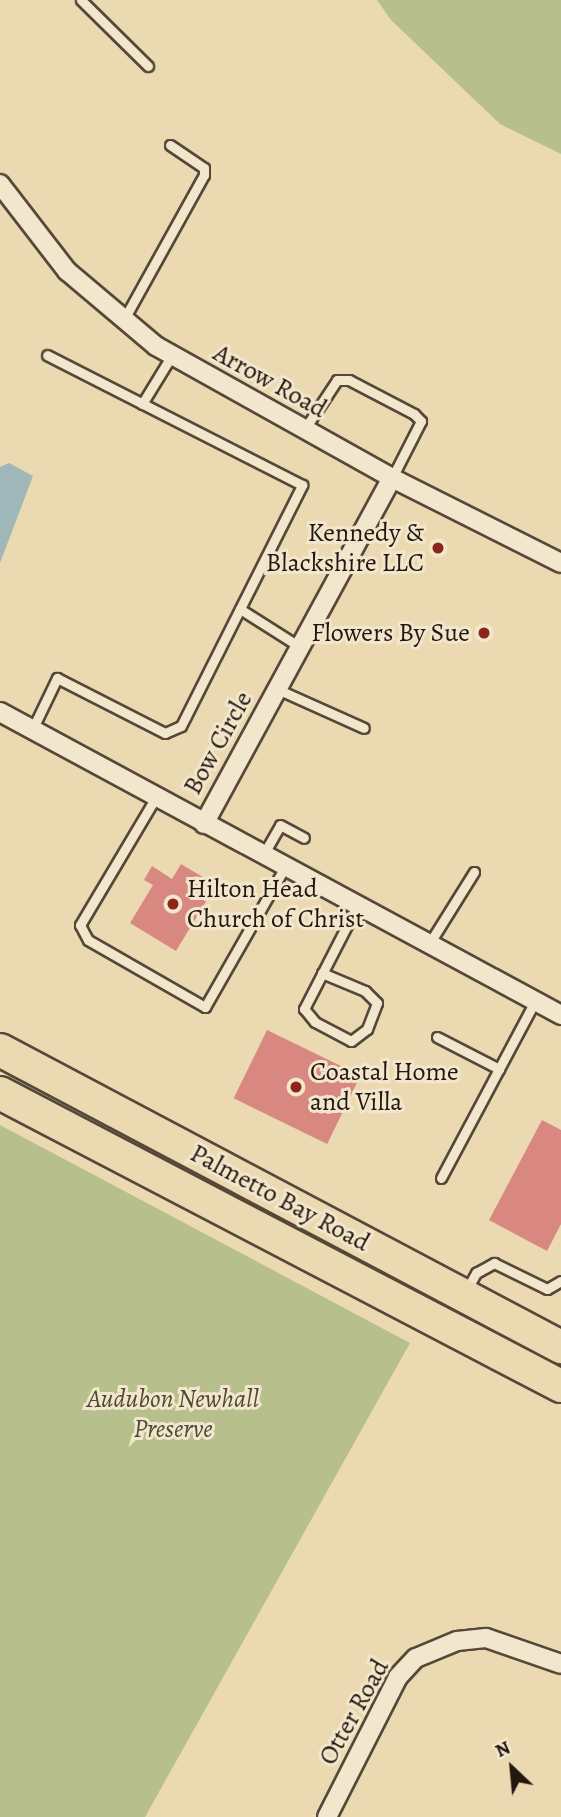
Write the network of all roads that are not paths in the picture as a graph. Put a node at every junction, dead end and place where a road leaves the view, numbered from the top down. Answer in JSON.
{"nodes":[{"id":1,"x":81,"y":0,"type":"edge"},
{"id":2,"x":148,"y":66,"type":"dead end"},
{"id":3,"x":170,"y":145,"type":"dead end"},
{"id":4,"x":0,"y":184,"type":"edge"},
{"id":5,"x":122,"y":322,"type":"junction"},
{"id":6,"x":47,"y":355,"type":"dead end"},
{"id":7,"x":172,"y":355,"type":"junction"},
{"id":8,"x":142,"y":404,"type":"junction"},
{"id":9,"x":304,"y":430,"type":"junction"},
{"id":10,"x":392,"y":478,"type":"junction"},
{"id":11,"x":561,"y":563,"type":"edge"},
{"id":12,"x":240,"y":609,"type":"junction"},
{"id":13,"x":300,"y":647,"type":"junction"},
{"id":14,"x":277,"y":689,"type":"junction"},
{"id":15,"x":0,"y":712,"type":"edge"},
{"id":16,"x":364,"y":728,"type":"dead end"},
{"id":17,"x":32,"y":730,"type":"junction"},
{"id":18,"x":156,"y":797,"type":"junction"},
{"id":19,"x":204,"y":824,"type":"junction"},
{"id":20,"x":304,"y":838,"type":"dead end"},
{"id":21,"x":263,"y":855,"type":"junction"},
{"id":22,"x":285,"y":867,"type":"junction"},
{"id":23,"x":474,"y":872,"type":"dead end"},
{"id":24,"x":357,"y":906,"type":"junction"},
{"id":25,"x":429,"y":944,"type":"junction"},
{"id":26,"x":322,"y":973,"type":"junction"},
{"id":27,"x":535,"y":1001,"type":"junction"},
{"id":28,"x":561,"y":1015,"type":"edge"},
{"id":29,"x":437,"y":1037,"type":"dead end"},
{"id":30,"x":0,"y":1050,"type":"edge"},
{"id":31,"x":499,"y":1069,"type":"junction"},
{"id":32,"x":0,"y":1093,"type":"edge"},
{"id":33,"x":441,"y":1178,"type":"dead end"},
{"id":34,"x":561,"y":1281,"type":"edge"},
{"id":35,"x":464,"y":1295,"type":"junction"},
{"id":36,"x":561,"y":1347,"type":"edge"},
{"id":37,"x":561,"y":1387,"type":"edge"},
{"id":38,"x":561,"y":1664,"type":"edge"},
{"id":39,"x":327,"y":1817,"type":"edge"}],
"edges":[{"from":1,"to":2,"type":"lane"},
{"from":3,"to":5,"type":"lane"},
{"from":4,"to":5,"type":"street","name":"Arrow Road"},
{"from":5,"to":7,"type":"street","name":"Arrow Road"},
{"from":6,"to":8,"type":"lane"},
{"from":7,"to":8,"type":"lane"},
{"from":7,"to":9,"type":"street","name":"Arrow Road"},
{"from":8,"to":12,"type":"lane"},
{"from":9,"to":10,"type":"street","name":"Arrow Road"},
{"from":9,"to":10,"type":"lane"},
{"from":10,"to":11,"type":"street","name":"Arrow Road"},
{"from":10,"to":13,"type":"street","name":"Bow Circle"},
{"from":12,"to":13,"type":"lane"},
{"from":12,"to":17,"type":"lane"},
{"from":13,"to":14,"type":"street","name":"Bow Circle"},
{"from":14,"to":16,"type":"lane"},
{"from":14,"to":19,"type":"street","name":"Bow Circle"},
{"from":15,"to":17,"type":"street"},
{"from":17,"to":18,"type":"street"},
{"from":18,"to":19,"type":"street"},
{"from":18,"to":22,"type":"lane"},
{"from":19,"to":21,"type":"street","name":"Bow Circle"},
{"from":20,"to":21,"type":"lane"},
{"from":21,"to":22,"type":"street","name":"Bow Circle"},
{"from":22,"to":24,"type":"street","name":"Bow Circle"},
{"from":23,"to":25,"type":"lane"},
{"from":24,"to":25,"type":"street","name":"Bow Circle"},
{"from":24,"to":26,"type":"lane"},
{"from":25,"to":27,"type":"street","name":"Bow Circle"},
{"from":26,"to":26,"type":"lane"},
{"from":27,"to":28,"type":"street","name":"Bow Circle"},
{"from":27,"to":31,"type":"lane"},
{"from":29,"to":31,"type":"lane"},
{"from":30,"to":35,"type":"highway","name":"Palmetto Bay Road"},
{"from":31,"to":33,"type":"lane"},
{"from":32,"to":37,"type":"highway","name":"Palmetto Bay Road"},
{"from":34,"to":35,"type":"lane"},
{"from":35,"to":36,"type":"highway","name":"Palmetto Bay Road"},
{"from":38,"to":39,"type":"street","name":"Otter Road"}]}
